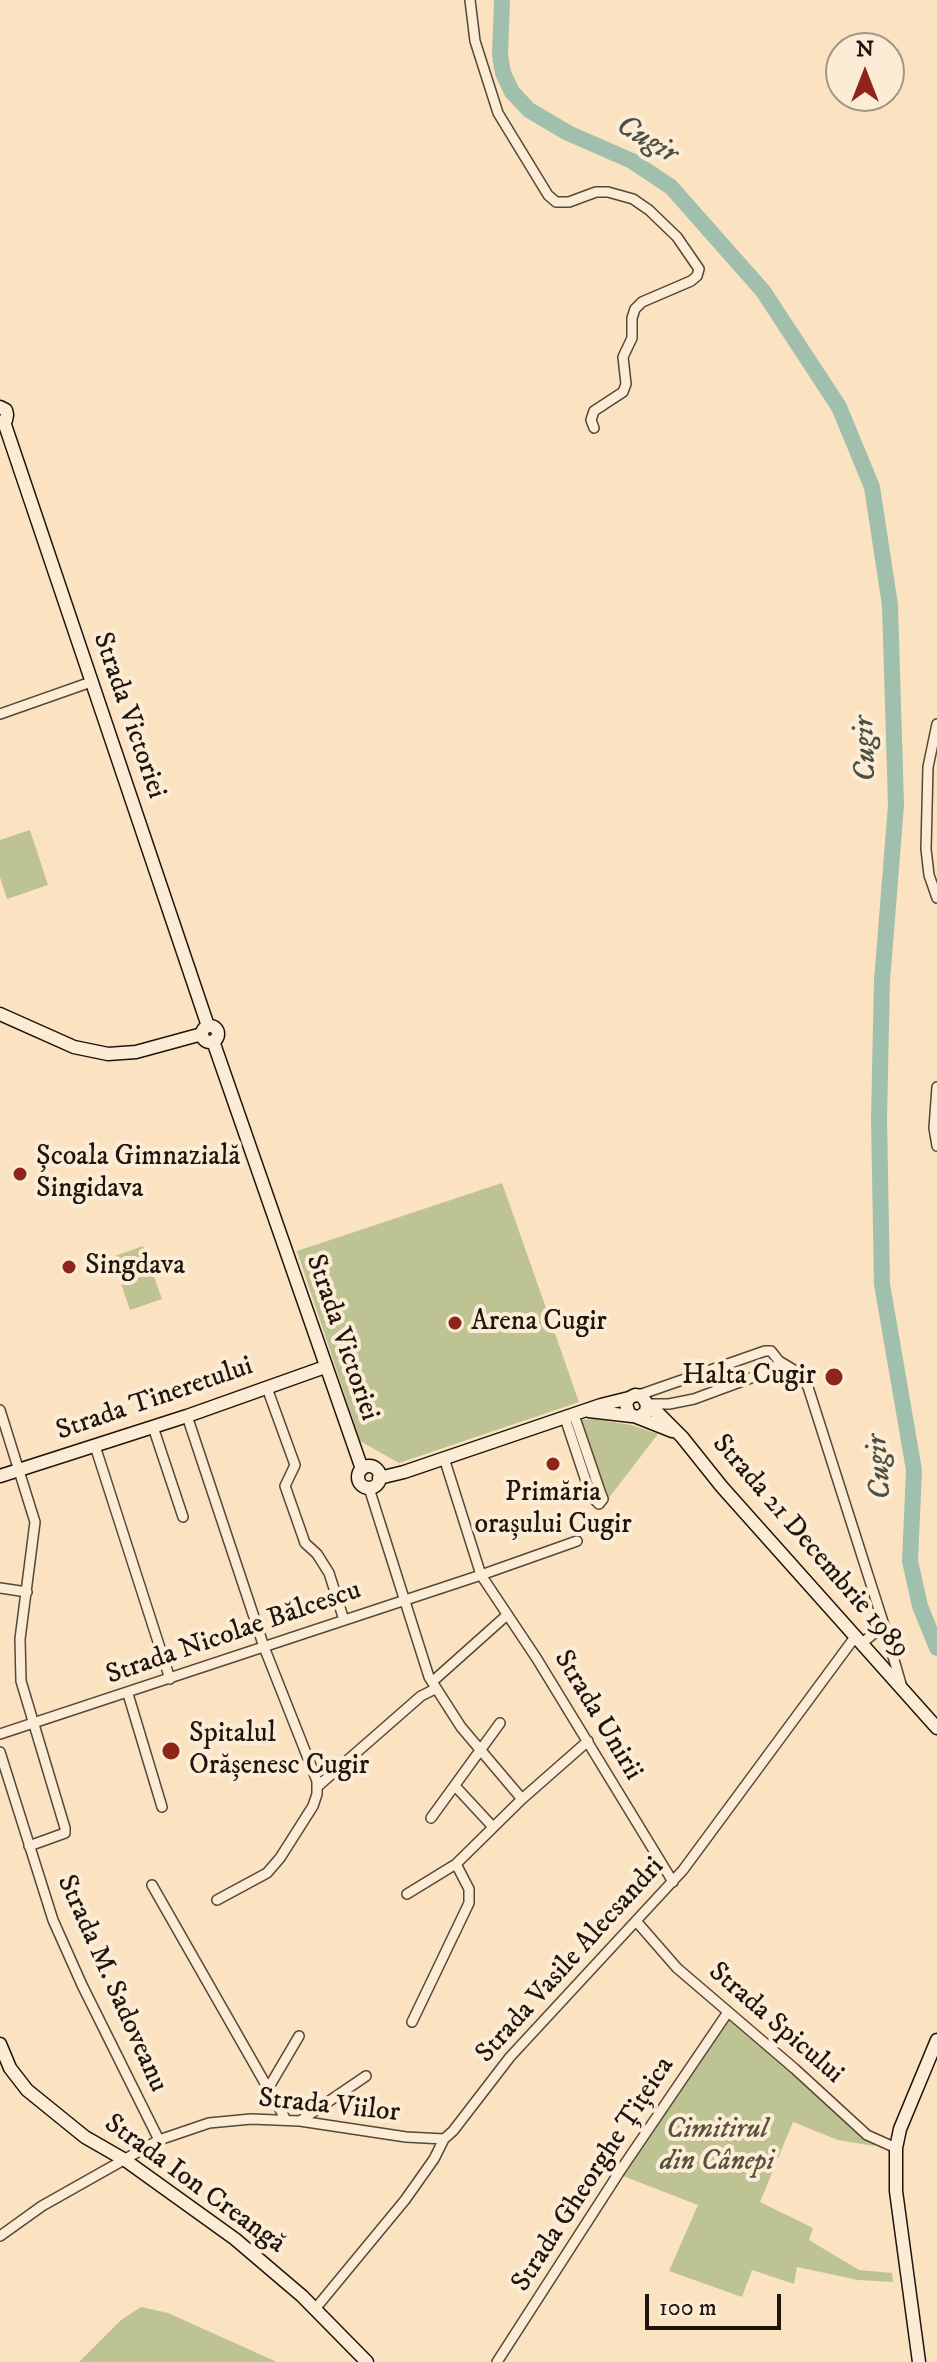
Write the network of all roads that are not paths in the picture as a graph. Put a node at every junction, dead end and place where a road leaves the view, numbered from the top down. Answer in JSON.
{"nodes":[{"id":1,"x":470,"y":0,"type":"edge"},
{"id":2,"x":0,"y":407,"type":"edge"},
{"id":3,"x":2,"y":422,"type":"edge"},
{"id":4,"x":594,"y":428,"type":"dead end"},
{"id":5,"x":91,"y":682,"type":"junction"},
{"id":6,"x":0,"y":714,"type":"edge"},
{"id":7,"x":937,"y":724,"type":"edge"},
{"id":8,"x":937,"y":898,"type":"edge"},
{"id":9,"x":0,"y":1014,"type":"edge"},
{"id":10,"x":208,"y":1034,"type":"junction"},
{"id":11,"x":937,"y":1087,"type":"edge"},
{"id":12,"x":937,"y":1146,"type":"edge"},
{"id":13,"x":779,"y":1361,"type":"junction"},
{"id":14,"x":325,"y":1367,"type":"junction"},
{"id":15,"x":267,"y":1388,"type":"junction"},
{"id":16,"x":639,"y":1406,"type":"junction"},
{"id":17,"x":0,"y":1410,"type":"edge"},
{"id":18,"x":575,"y":1414,"type":"junction"},
{"id":19,"x":187,"y":1416,"type":"junction"},
{"id":20,"x":153,"y":1427,"type":"junction"},
{"id":21,"x":95,"y":1446,"type":"junction"},
{"id":22,"x":444,"y":1458,"type":"junction"},
{"id":23,"x":362,"y":1469,"type":"junction"},
{"id":24,"x":20,"y":1470,"type":"junction"},
{"id":25,"x":0,"y":1476,"type":"edge"},
{"id":26,"x":379,"y":1478,"type":"junction"},
{"id":27,"x":369,"y":1488,"type":"junction"},
{"id":28,"x":596,"y":1495,"type":"dead end"},
{"id":29,"x":183,"y":1517,"type":"dead end"},
{"id":30,"x":577,"y":1541,"type":"dead end"},
{"id":31,"x":481,"y":1575,"type":"junction"},
{"id":32,"x":0,"y":1588,"type":"edge"},
{"id":33,"x":27,"y":1592,"type":"junction"},
{"id":34,"x":404,"y":1600,"type":"junction"},
{"id":35,"x":507,"y":1615,"type":"junction"},
{"id":36,"x":344,"y":1620,"type":"junction"},
{"id":37,"x":884,"y":1625,"type":"junction"},
{"id":38,"x":858,"y":1640,"type":"junction"},
{"id":39,"x":264,"y":1647,"type":"junction"},
{"id":40,"x":170,"y":1679,"type":"junction"},
{"id":41,"x":434,"y":1685,"type":"junction"},
{"id":42,"x":902,"y":1687,"type":"junction"},
{"id":43,"x":128,"y":1694,"type":"junction"},
{"id":44,"x":500,"y":1723,"type":"dead end"},
{"id":45,"x":33,"y":1724,"type":"junction"},
{"id":46,"x":937,"y":1728,"type":"edge"},
{"id":47,"x":0,"y":1734,"type":"edge"},
{"id":48,"x":588,"y":1741,"type":"junction"},
{"id":49,"x":480,"y":1751,"type":"junction"},
{"id":50,"x":0,"y":1752,"type":"edge"},
{"id":51,"x":317,"y":1784,"type":"junction"},
{"id":52,"x":456,"y":1787,"type":"junction"},
{"id":53,"x":522,"y":1799,"type":"junction"},
{"id":54,"x":162,"y":1807,"type":"dead end"},
{"id":55,"x":431,"y":1818,"type":"dead end"},
{"id":56,"x":493,"y":1827,"type":"junction"},
{"id":57,"x":29,"y":1846,"type":"junction"},
{"id":58,"x":456,"y":1864,"type":"junction"},
{"id":59,"x":673,"y":1882,"type":"junction"},
{"id":60,"x":152,"y":1885,"type":"dead end"},
{"id":61,"x":407,"y":1894,"type":"dead end"},
{"id":62,"x":217,"y":1900,"type":"dead end"},
{"id":63,"x":636,"y":1921,"type":"junction"},
{"id":64,"x":728,"y":2012,"type":"junction"},
{"id":65,"x":412,"y":2022,"type":"dead end"},
{"id":66,"x":299,"y":2036,"type":"dead end"},
{"id":67,"x":937,"y":2042,"type":"edge"},
{"id":68,"x":0,"y":2044,"type":"edge"},
{"id":69,"x":366,"y":2076,"type":"dead end"},
{"id":70,"x":269,"y":2087,"type":"junction"},
{"id":71,"x":286,"y":2120,"type":"junction"},
{"id":72,"x":300,"y":2121,"type":"junction"},
{"id":73,"x":444,"y":2139,"type":"junction"},
{"id":74,"x":159,"y":2140,"type":"junction"},
{"id":75,"x":896,"y":2148,"type":"junction"},
{"id":76,"x":125,"y":2160,"type":"junction"},
{"id":77,"x":0,"y":2236,"type":"edge"},
{"id":78,"x":315,"y":2309,"type":"junction"},
{"id":79,"x":367,"y":2362,"type":"edge"},
{"id":80,"x":497,"y":2362,"type":"edge"},
{"id":81,"x":919,"y":2362,"type":"edge"}],
"edges":[{"from":1,"to":4,"type":"street"},
{"from":2,"to":3,"type":"main road","name":"Strada Victoriei"},
{"from":3,"to":5,"type":"main road","name":"Strada Victoriei"},
{"from":5,"to":6,"type":"street"},
{"from":5,"to":10,"type":"main road","name":"Strada Victoriei"},
{"from":7,"to":8,"type":"street"},
{"from":9,"to":10,"type":"main road"},
{"from":10,"to":14,"type":"main road","name":"Strada Victoriei"},
{"from":11,"to":12,"type":"street"},
{"from":13,"to":16,"type":"street"},
{"from":13,"to":16,"type":"street"},
{"from":13,"to":37,"type":"street"},
{"from":14,"to":15,"type":"main road","name":"Strada Tineretului"},
{"from":14,"to":23,"type":"main road","name":"Strada Victoriei"},
{"from":15,"to":19,"type":"main road","name":"Strada Tineretului"},
{"from":15,"to":36,"type":"street"},
{"from":16,"to":18,"type":"main road"},
{"from":16,"to":38,"type":"main road","name":"Strada 21 Decembrie 1989"},
{"from":17,"to":24,"type":"street"},
{"from":18,"to":22,"type":"main road"},
{"from":18,"to":28,"type":"street"},
{"from":19,"to":20,"type":"main road","name":"Strada Tineretului"},
{"from":19,"to":39,"type":"street"},
{"from":20,"to":21,"type":"main road","name":"Strada Tineretului"},
{"from":20,"to":29,"type":"street"},
{"from":21,"to":24,"type":"main road","name":"Strada Tineretului"},
{"from":21,"to":40,"type":"street"},
{"from":22,"to":26,"type":"main road"},
{"from":22,"to":31,"type":"street","name":"Strada Unirii"},
{"from":23,"to":26,"type":"main road"},
{"from":23,"to":27,"type":"main road"},
{"from":24,"to":25,"type":"main road","name":"Strada Tineretului"},
{"from":24,"to":33,"type":"street"},
{"from":26,"to":27,"type":"main road"},
{"from":27,"to":34,"type":"street"},
{"from":30,"to":31,"type":"street","name":"Strada Nicolae Bălcescu"},
{"from":31,"to":34,"type":"street","name":"Strada Nicolae Bălcescu"},
{"from":31,"to":35,"type":"street","name":"Strada Unirii"},
{"from":32,"to":33,"type":"street"},
{"from":33,"to":45,"type":"street"},
{"from":34,"to":36,"type":"street","name":"Strada Nicolae Bălcescu"},
{"from":34,"to":41,"type":"street"},
{"from":35,"to":41,"type":"street"},
{"from":35,"to":48,"type":"street","name":"Strada Unirii"},
{"from":36,"to":39,"type":"street","name":"Strada Nicolae Bălcescu"},
{"from":37,"to":38,"type":"street","name":"Strada Vasile Alecsandri"},
{"from":37,"to":42,"type":"street"},
{"from":38,"to":42,"type":"main road","name":"Strada 21 Decembrie 1989"},
{"from":38,"to":59,"type":"street","name":"Strada Vasile Alecsandri"},
{"from":39,"to":40,"type":"street","name":"Strada Nicolae Bălcescu"},
{"from":39,"to":51,"type":"street"},
{"from":40,"to":43,"type":"street","name":"Strada Nicolae Bălcescu"},
{"from":41,"to":49,"type":"street"},
{"from":41,"to":51,"type":"street"},
{"from":42,"to":46,"type":"main road","name":"Strada 21 Decembrie 1989"},
{"from":43,"to":45,"type":"street","name":"Strada Nicolae Bălcescu"},
{"from":43,"to":54,"type":"street"},
{"from":44,"to":49,"type":"street"},
{"from":45,"to":47,"type":"street","name":"Strada Nicolae Bălcescu"},
{"from":45,"to":57,"type":"street"},
{"from":48,"to":53,"type":"street"},
{"from":48,"to":59,"type":"street","name":"Strada Unirii"},
{"from":49,"to":52,"type":"street"},
{"from":49,"to":53,"type":"street"},
{"from":50,"to":57,"type":"street","name":"Strada M. Sadoveanu"},
{"from":51,"to":62,"type":"street"},
{"from":52,"to":55,"type":"street"},
{"from":52,"to":56,"type":"street"},
{"from":53,"to":56,"type":"street"},
{"from":56,"to":58,"type":"street"},
{"from":57,"to":74,"type":"street","name":"Strada M. Sadoveanu"},
{"from":58,"to":61,"type":"street"},
{"from":58,"to":65,"type":"street"},
{"from":59,"to":63,"type":"street","name":"Strada Vasile Alecsandri"},
{"from":60,"to":70,"type":"street"},
{"from":63,"to":64,"type":"street","name":"Strada Spicului"},
{"from":63,"to":73,"type":"street","name":"Strada Vasile Alecsandri"},
{"from":64,"to":75,"type":"street","name":"Strada Spicului"},
{"from":64,"to":80,"type":"street","name":"Strada Gheorghe Țițeica"},
{"from":66,"to":70,"type":"street"},
{"from":67,"to":75,"type":"main road"},
{"from":68,"to":76,"type":"main road","name":"Strada Ion Creangă"},
{"from":69,"to":72,"type":"street"},
{"from":70,"to":71,"type":"street"},
{"from":71,"to":72,"type":"street","name":"Strada Viilor"},
{"from":71,"to":74,"type":"street","name":"Strada Viilor"},
{"from":72,"to":73,"type":"street","name":"Strada Viilor"},
{"from":73,"to":78,"type":"street","name":"Strada Vasile Alecsandri"},
{"from":74,"to":76,"type":"street","name":"Strada Viilor"},
{"from":75,"to":81,"type":"main road"},
{"from":76,"to":77,"type":"street","name":"Strada Viilor"},
{"from":76,"to":78,"type":"main road","name":"Strada Ion Creangă"},
{"from":78,"to":79,"type":"main road","name":"Strada Ion Creangă"}]}
